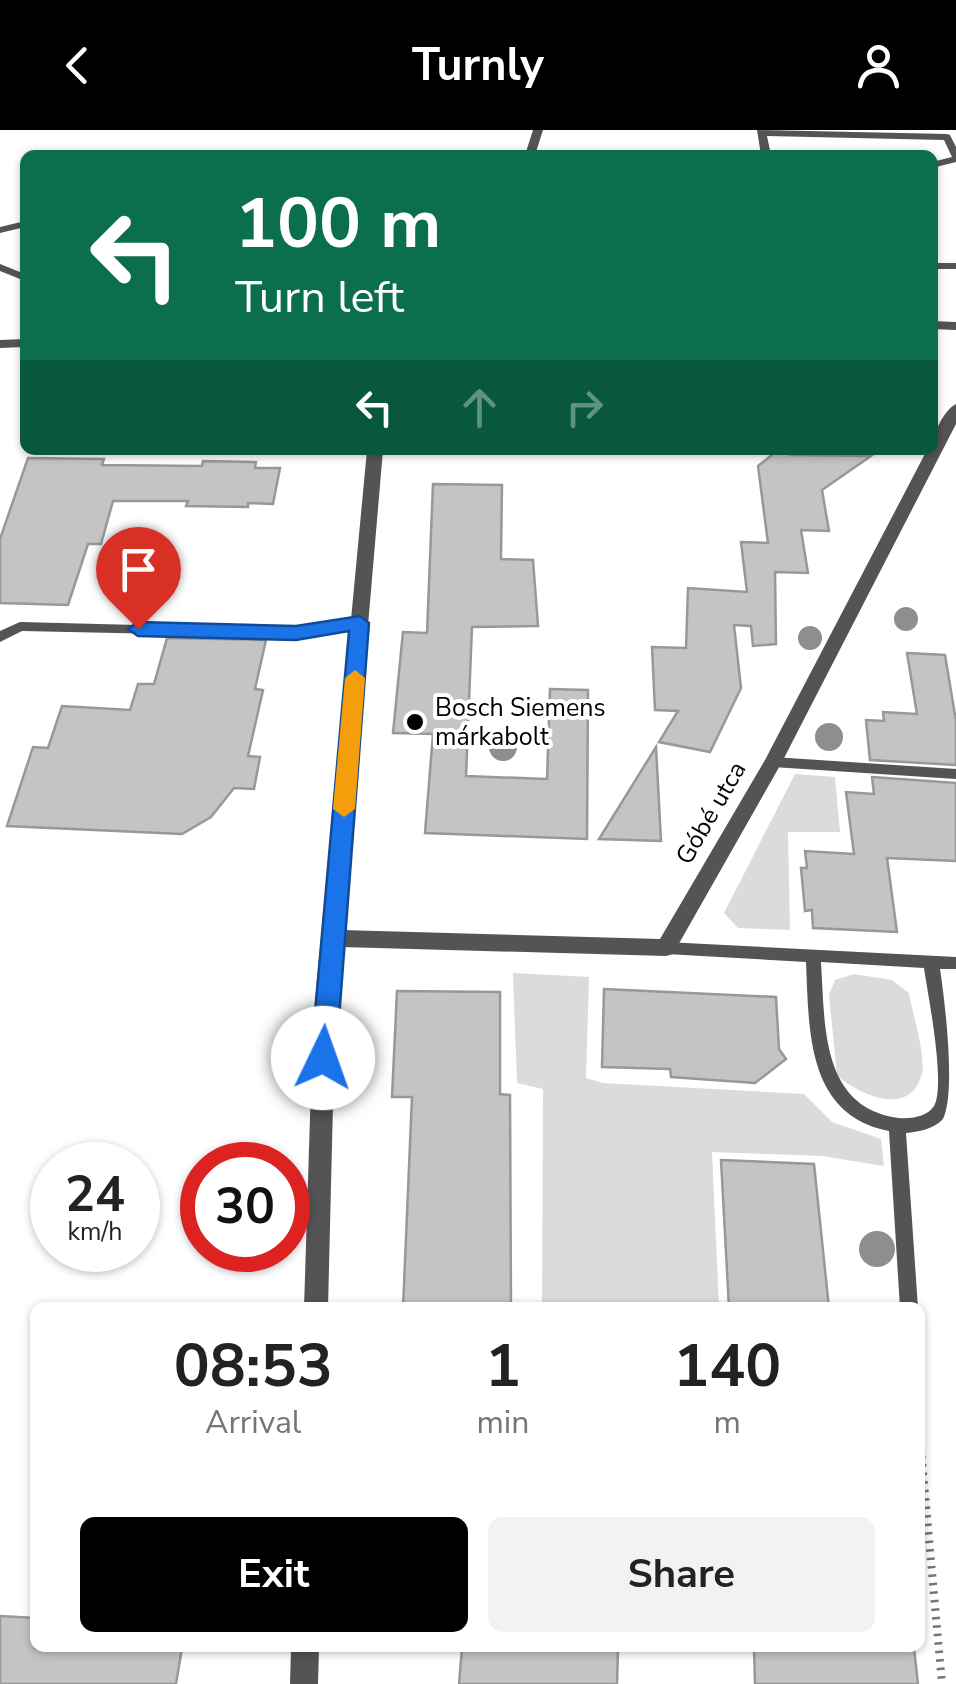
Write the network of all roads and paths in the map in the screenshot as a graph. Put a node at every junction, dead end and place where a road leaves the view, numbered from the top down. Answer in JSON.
{"nodes":[{"id":1,"x":762,"y":131,"type":"edge"},
{"id":2,"x":956,"y":158,"type":"edge"},
{"id":3,"x":956,"y":409,"type":"edge"},
{"id":4,"x":938,"y":444,"type":"edge"},
{"id":5,"x":374,"y":455,"type":"edge"},
{"id":6,"x":932,"y":455,"type":"edge"},
{"id":7,"x":360,"y":623,"type":"junction"},
{"id":8,"x":0,"y":637,"type":"edge"},
{"id":9,"x":772,"y":762,"type":"junction"},
{"id":10,"x":956,"y":774,"type":"edge"},
{"id":11,"x":333,"y":938,"type":"junction"},
{"id":12,"x":666,"y":948,"type":"junction"},
{"id":13,"x":814,"y":956,"type":"junction"},
{"id":14,"x":932,"y":962,"type":"junction"},
{"id":15,"x":956,"y":963,"type":"edge"},
{"id":16,"x":897,"y":1126,"type":"junction"},
{"id":17,"x":316,"y":1302,"type":"edge"},
{"id":18,"x":909,"y":1302,"type":"edge"},
{"id":19,"x":925,"y":1495,"type":"edge"},
{"id":20,"x":305,"y":1652,"type":"edge"},
{"id":21,"x":304,"y":1684,"type":"edge"},
{"id":22,"x":942,"y":1684,"type":"edge"}],
"edges":[{"from":1,"to":2,"type":"lane"},
{"from":3,"to":4,"type":"street","name":"Góbé utca"},
{"from":5,"to":7,"type":"street"},
{"from":6,"to":9,"type":"street","name":"Góbé utca"},
{"from":7,"to":8,"type":"lane"},
{"from":7,"to":11,"type":"street"},
{"from":9,"to":10,"type":"lane"},
{"from":9,"to":12,"type":"street","name":"Góbé utca"},
{"from":11,"to":12,"type":"street"},
{"from":11,"to":17,"type":"street"},
{"from":12,"to":13,"type":"lane"},
{"from":13,"to":14,"type":"lane"},
{"from":13,"to":16,"type":"lane"},
{"from":14,"to":15,"type":"lane"},
{"from":14,"to":16,"type":"lane"},
{"from":16,"to":18,"type":"lane"},
{"from":19,"to":22,"type":"path"},
{"from":20,"to":21,"type":"street"}]}
